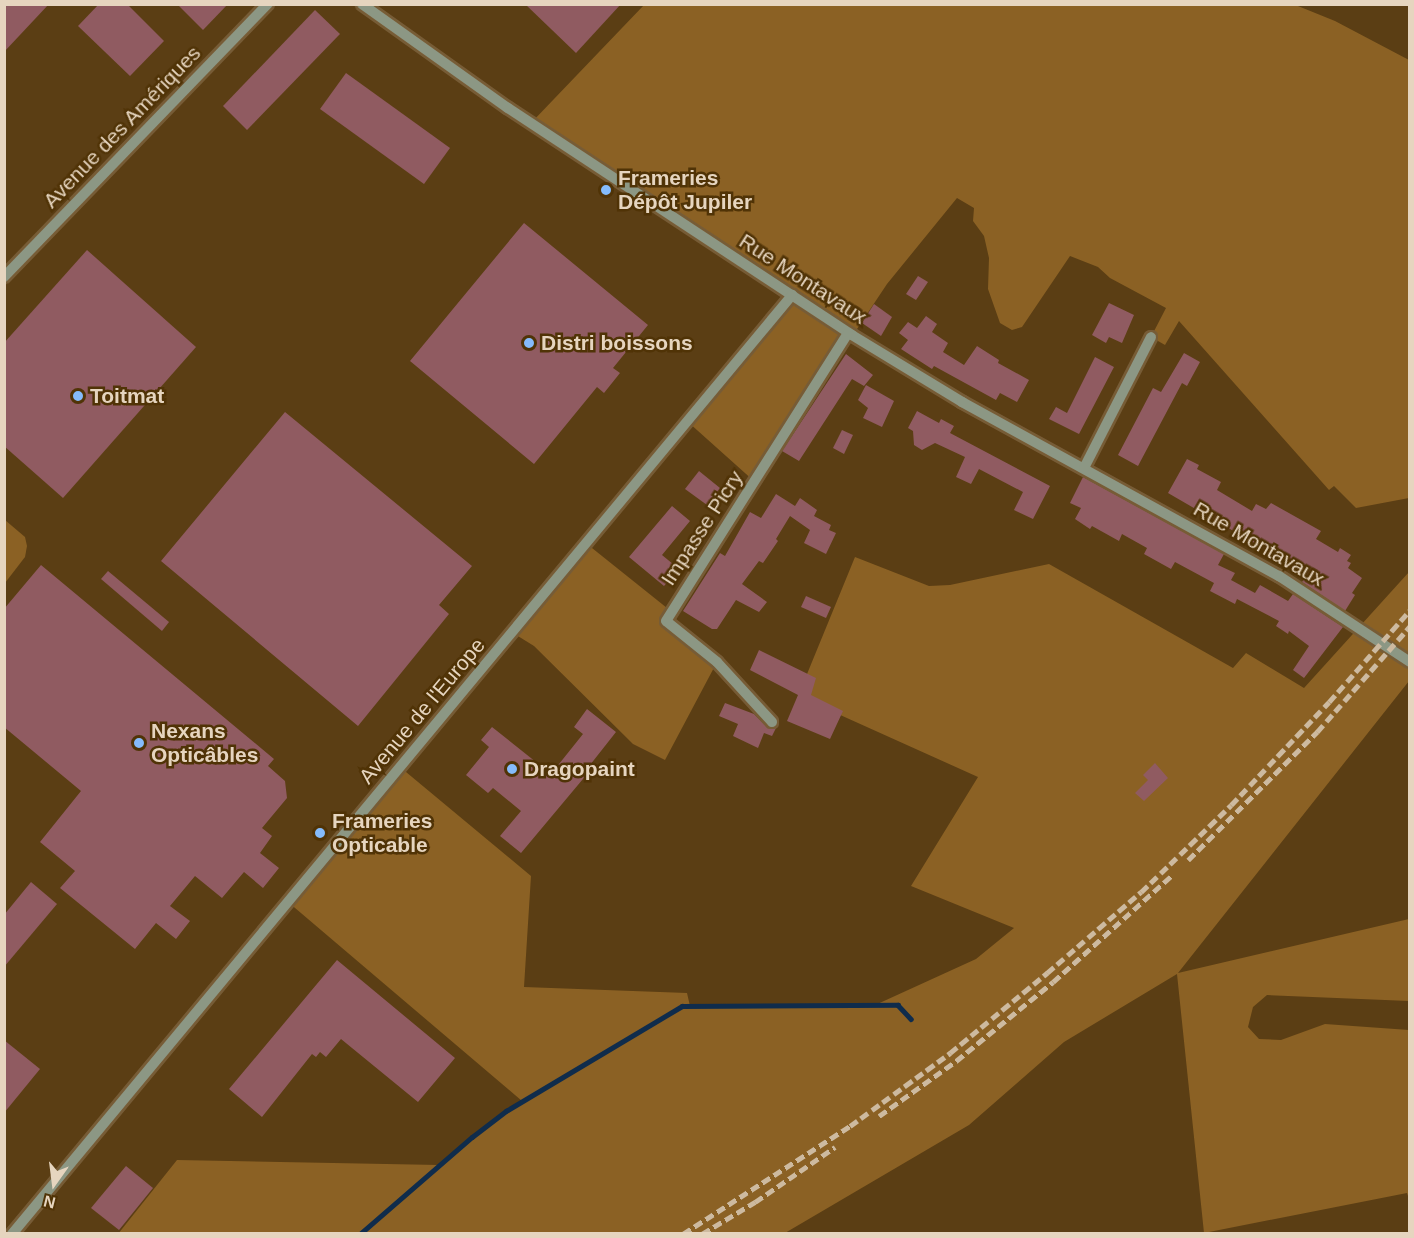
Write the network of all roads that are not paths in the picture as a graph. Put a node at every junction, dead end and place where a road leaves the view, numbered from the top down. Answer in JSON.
{"nodes":[{"id":1,"x":268,"y":4,"type":"edge"},
{"id":2,"x":362,"y":4,"type":"edge"},
{"id":3,"x":4,"y":276,"type":"edge"},
{"id":4,"x":792,"y":295,"type":"junction"},
{"id":5,"x":848,"y":333,"type":"junction"},
{"id":6,"x":1151,"y":337,"type":"dead end"},
{"id":7,"x":1084,"y":468,"type":"junction"},
{"id":8,"x":1410,"y":662,"type":"edge"},
{"id":9,"x":772,"y":722,"type":"dead end"},
{"id":10,"x":12,"y":1233,"type":"edge"}],
"edges":[{"from":1,"to":3,"type":"street","name":"Avenue des Amériques"},
{"from":2,"to":4,"type":"street","name":"Rue Montavaux"},
{"from":4,"to":5,"type":"street","name":"Rue Montavaux"},
{"from":4,"to":10,"type":"street","name":"Avenue de l'Europe"},
{"from":5,"to":7,"type":"street","name":"Rue Montavaux"},
{"from":5,"to":9,"type":"street","name":"Impasse Picry"},
{"from":6,"to":7,"type":"street"},
{"from":7,"to":8,"type":"street","name":"Rue Montavaux"}]}
